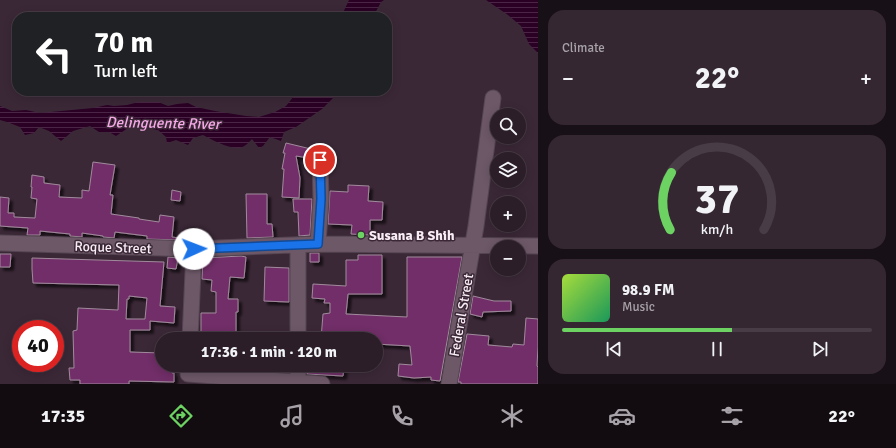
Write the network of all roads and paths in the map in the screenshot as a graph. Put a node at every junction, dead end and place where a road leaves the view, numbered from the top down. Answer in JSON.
{"nodes":[{"id":1,"x":492,"y":98,"type":"dead end"},
{"id":2,"x":320,"y":160,"type":"dead end"},
{"id":3,"x":0,"y":243,"type":"edge"},
{"id":4,"x":318,"y":244,"type":"junction"},
{"id":5,"x":298,"y":245,"type":"junction"},
{"id":6,"x":473,"y":246,"type":"junction"},
{"id":7,"x":538,"y":246,"type":"edge"},
{"id":8,"x":194,"y":249,"type":"junction"},
{"id":9,"x":190,"y":332,"type":"edge"},
{"id":10,"x":298,"y":332,"type":"edge"},
{"id":11,"x":298,"y":372,"type":"edge"},
{"id":12,"x":188,"y":374,"type":"edge"},
{"id":13,"x":298,"y":383,"type":"edge"},
{"id":14,"x":322,"y":384,"type":"edge"},
{"id":15,"x":449,"y":384,"type":"edge"}],
"edges":[{"from":1,"to":6,"type":"street","name":"Federal Street"},
{"from":2,"to":4,"type":"street"},
{"from":3,"to":8,"type":"street","name":"Roque Street"},
{"from":4,"to":5,"type":"street","name":"Roque Street"},
{"from":4,"to":6,"type":"street","name":"Roque Street"},
{"from":5,"to":8,"type":"street","name":"Roque Street"},
{"from":5,"to":10,"type":"street"},
{"from":6,"to":7,"type":"street","name":"Roque Street"},
{"from":6,"to":15,"type":"street","name":"Federal Street"},
{"from":8,"to":9,"type":"street"},
{"from":11,"to":13,"type":"street"},
{"from":12,"to":13,"type":"street"},
{"from":13,"to":14,"type":"street"}]}
